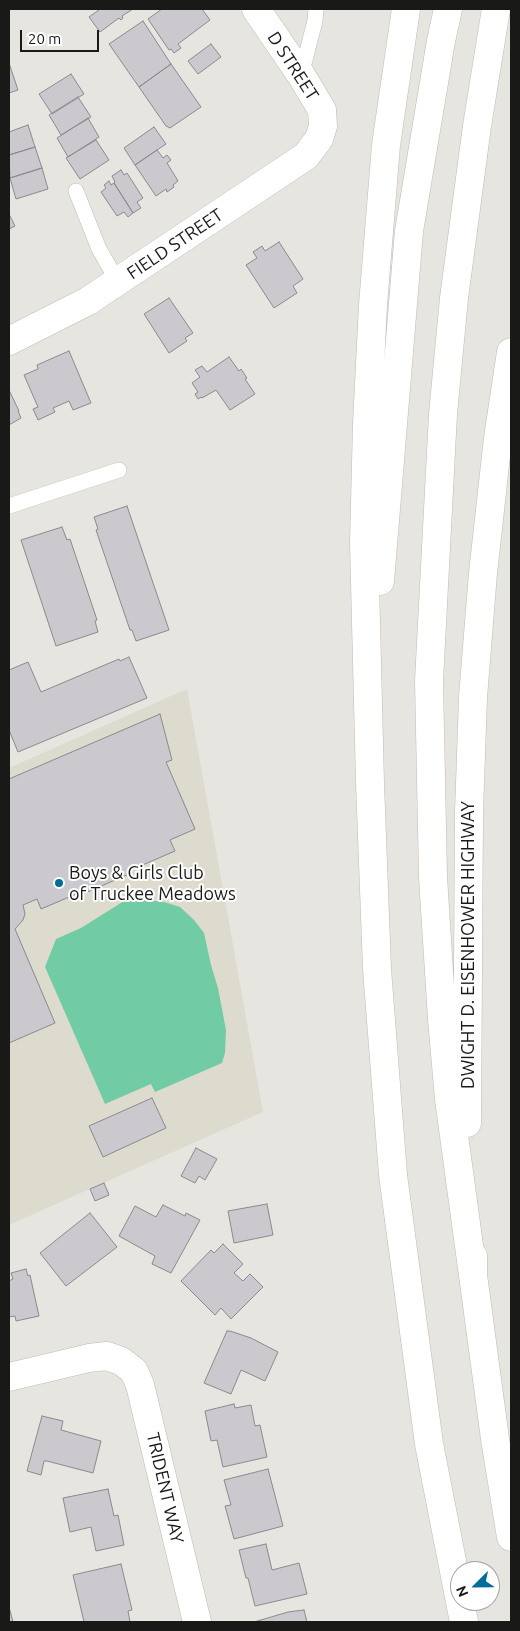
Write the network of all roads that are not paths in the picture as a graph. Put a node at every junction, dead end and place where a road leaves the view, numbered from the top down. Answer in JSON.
{"nodes":[{"id":1,"x":256,"y":9,"type":"edge"},
{"id":2,"x":316,"y":9,"type":"edge"},
{"id":3,"x":406,"y":9,"type":"edge"},
{"id":4,"x":448,"y":9,"type":"edge"},
{"id":5,"x":496,"y":9,"type":"edge"},
{"id":6,"x":301,"y":75,"type":"junction"},
{"id":7,"x":323,"y":126,"type":"joint"},
{"id":8,"x":76,"y":191,"type":"dead end"},
{"id":9,"x":118,"y":282,"type":"junction"},
{"id":10,"x":9,"y":341,"type":"edge"},
{"id":11,"x":511,"y":352,"type":"edge"},
{"id":12,"x":119,"y":470,"type":"dead end"},
{"id":13,"x":9,"y":506,"type":"edge"},
{"id":14,"x":370,"y":783,"type":"junction"},
{"id":15,"x":474,"y":1275,"type":"junction"},
{"id":16,"x":9,"y":1377,"type":"edge"},
{"id":17,"x":511,"y":1537,"type":"edge"},
{"id":18,"x":197,"y":1622,"type":"edge"},
{"id":19,"x":464,"y":1622,"type":"edge"}],
"edges":[{"from":1,"to":6,"type":"main road","name":"D STREET"},
{"from":2,"to":6,"type":"lane"},
{"from":3,"to":14,"type":"main road"},
{"from":4,"to":14,"type":"main road"},
{"from":5,"to":15,"type":"main road"},
{"from":6,"to":7,"type":"main road","name":"D STREET"},
{"from":7,"to":9,"type":"main road","name":"FIELD STREET"},
{"from":8,"to":9,"type":"lane"},
{"from":9,"to":10,"type":"main road","name":"FIELD STREET"},
{"from":11,"to":15,"type":"main road","name":"DWIGHT D. EISENHOWER HIGHWAY"},
{"from":12,"to":13,"type":"lane"},
{"from":14,"to":19,"type":"main road"},
{"from":15,"to":17,"type":"main road","name":"DWIGHT D. EISENHOWER HIGHWAY"},
{"from":16,"to":18,"type":"main road","name":"TRIDENT WAY"}]}
